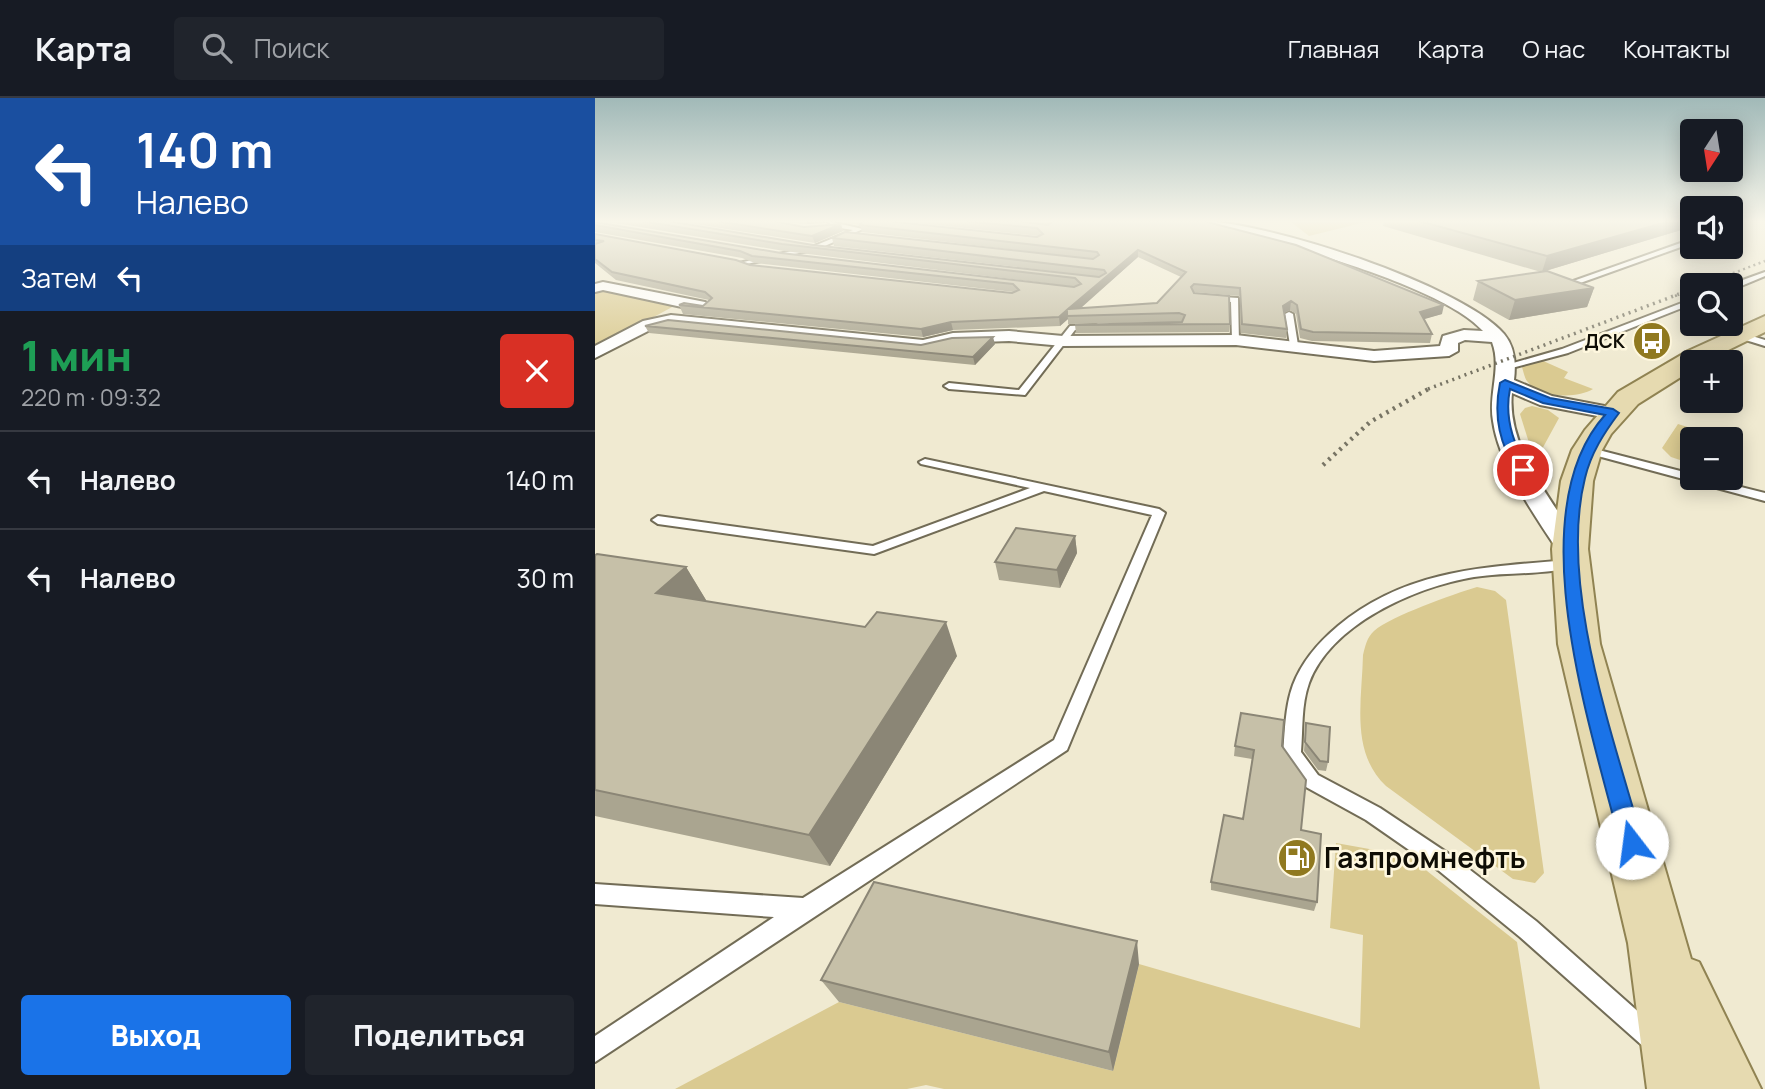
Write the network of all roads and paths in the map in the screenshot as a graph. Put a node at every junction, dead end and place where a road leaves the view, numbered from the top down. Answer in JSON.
{"nodes":[{"id":1,"x":757,"y":267,"type":"edge"},
{"id":2,"x":1362,"y":267,"type":"edge"},
{"id":3,"x":1617,"y":267,"type":"edge"},
{"id":4,"x":766,"y":270,"type":"edge"},
{"id":5,"x":1765,"y":274,"type":"edge"},
{"id":6,"x":1743,"y":282,"type":"edge"},
{"id":7,"x":1566,"y":285,"type":"edge"},
{"id":8,"x":595,"y":288,"type":"edge"},
{"id":9,"x":1198,"y":297,"type":"edge"},
{"id":10,"x":1680,"y":307,"type":"edge"},
{"id":11,"x":1289,"y":314,"type":"edge"},
{"id":12,"x":1765,"y":323,"type":"edge"},
{"id":13,"x":1100,"y":327,"type":"edge"},
{"id":14,"x":1743,"y":333,"type":"edge"},
{"id":15,"x":1736,"y":336,"type":"edge"},
{"id":16,"x":1741,"y":336,"type":"edge"},
{"id":17,"x":1498,"y":337,"type":"junction"},
{"id":18,"x":953,"y":338,"type":"junction"},
{"id":19,"x":1236,"y":340,"type":"junction"},
{"id":20,"x":1063,"y":341,"type":"junction"},
{"id":21,"x":1765,"y":343,"type":"edge"},
{"id":22,"x":1294,"y":345,"type":"junction"},
{"id":23,"x":595,"y":353,"type":"edge"},
{"id":24,"x":1506,"y":375,"type":"junction"},
{"id":25,"x":949,"y":386,"type":"dead end"},
{"id":26,"x":1613,"y":413,"type":"junction"},
{"id":27,"x":1587,"y":450,"type":"junction"},
{"id":28,"x":925,"y":462,"type":"dead end"},
{"id":29,"x":1043,"y":488,"type":"junction"},
{"id":30,"x":1765,"y":497,"type":"edge"},
{"id":31,"x":658,"y":520,"type":"dead end"},
{"id":32,"x":1571,"y":556,"type":"junction"},
{"id":33,"x":595,"y":894,"type":"edge"},
{"id":34,"x":804,"y":909,"type":"junction"},
{"id":35,"x":595,"y":1051,"type":"edge"},
{"id":36,"x":1695,"y":1080,"type":"edge"}],
"edges":[{"from":1,"to":4,"type":"lane"},
{"from":2,"to":17,"type":"street"},
{"from":3,"to":7,"type":"lane"},
{"from":5,"to":6,"type":"lane"},
{"from":8,"to":18,"type":"street"},
{"from":9,"to":19,"type":"lane"},
{"from":10,"to":24,"type":"lane"},
{"from":11,"to":22,"type":"lane"},
{"from":12,"to":14,"type":"main road"},
{"from":13,"to":20,"type":"lane"},
{"from":15,"to":26,"type":"main road"},
{"from":16,"to":21,"type":"lane"},
{"from":17,"to":22,"type":"street"},
{"from":17,"to":24,"type":"street"},
{"from":18,"to":20,"type":"street"},
{"from":18,"to":23,"type":"street"},
{"from":19,"to":20,"type":"street"},
{"from":19,"to":22,"type":"street"},
{"from":20,"to":25,"type":"lane"},
{"from":24,"to":26,"type":"street"},
{"from":24,"to":32,"type":"street"},
{"from":26,"to":27,"type":"main road"},
{"from":27,"to":30,"type":"lane"},
{"from":27,"to":32,"type":"main road"},
{"from":28,"to":29,"type":"lane"},
{"from":29,"to":31,"type":"lane"},
{"from":29,"to":34,"type":"lane"},
{"from":32,"to":36,"type":"main road"},
{"from":32,"to":36,"type":"lane"},
{"from":33,"to":34,"type":"lane"},
{"from":34,"to":35,"type":"lane"}]}
